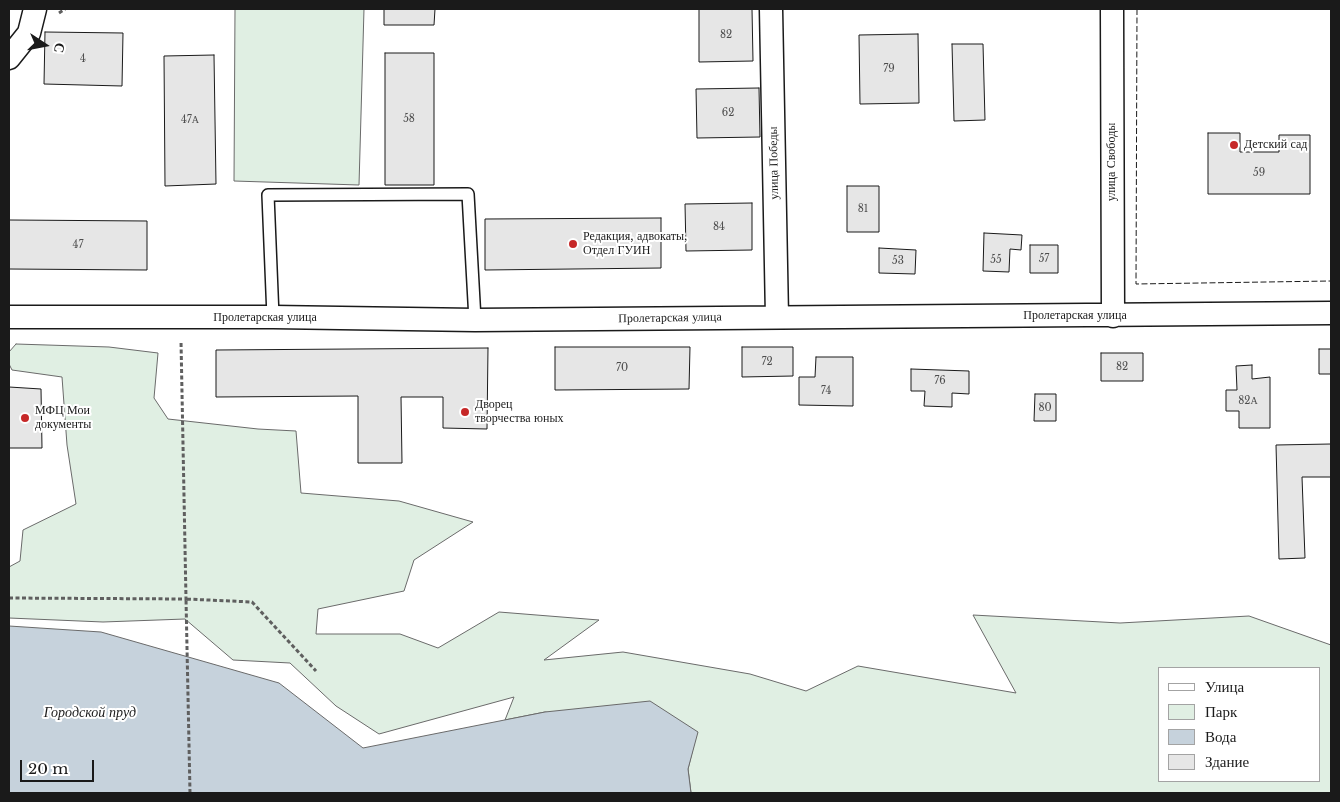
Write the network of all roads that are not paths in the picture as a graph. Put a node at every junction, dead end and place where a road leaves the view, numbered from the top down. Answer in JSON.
{"nodes":[{"id":1,"x":35,"y":9,"type":"edge"},
{"id":2,"x":771,"y":9,"type":"edge"},
{"id":3,"x":1112,"y":9,"type":"edge"},
{"id":4,"x":9,"y":58,"type":"edge"},
{"id":5,"x":1331,"y":313,"type":"edge"},
{"id":6,"x":1113,"y":316,"type":"junction"},
{"id":7,"x":9,"y":317,"type":"edge"},
{"id":8,"x":778,"y":317,"type":"junction"},
{"id":9,"x":273,"y":318,"type":"junction"},
{"id":10,"x":475,"y":320,"type":"junction"}],
"edges":[{"from":1,"to":4,"type":"street"},
{"from":2,"to":8,"type":"street","name":"улица Победы"},
{"from":3,"to":6,"type":"street","name":"улица Свободы"},
{"from":5,"to":6,"type":"street","name":"Пролетарская улица"},
{"from":6,"to":8,"type":"street","name":"Пролетарская улица"},
{"from":7,"to":9,"type":"street","name":"Пролетарская улица"},
{"from":8,"to":10,"type":"street","name":"Пролетарская улица"},
{"from":9,"to":10,"type":"street","name":"Пролетарская улица"},
{"from":9,"to":10,"type":"lane"}]}
